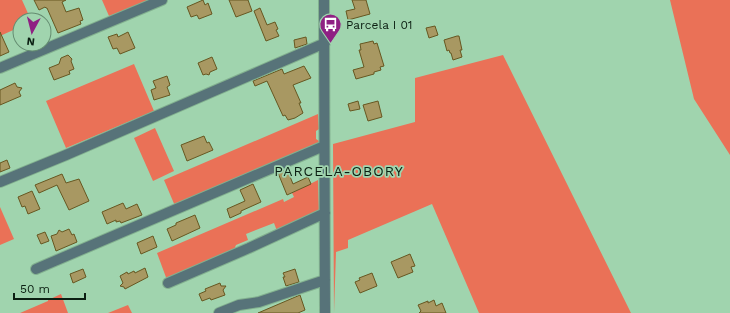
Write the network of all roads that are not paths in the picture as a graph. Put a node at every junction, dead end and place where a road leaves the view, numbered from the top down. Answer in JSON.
{"nodes":[{"id":1,"x":162,"y":0,"type":"edge"},
{"id":2,"x":324,"y":0,"type":"edge"},
{"id":3,"x":325,"y":43,"type":"junction"},
{"id":4,"x":0,"y":68,"type":"edge"},
{"id":5,"x":324,"y":146,"type":"junction"},
{"id":6,"x":0,"y":182,"type":"edge"},
{"id":7,"x":325,"y":213,"type":"junction"},
{"id":8,"x":36,"y":269,"type":"dead end"},
{"id":9,"x":325,"y":280,"type":"junction"},
{"id":10,"x":168,"y":282,"type":"dead end"},
{"id":11,"x":219,"y":313,"type":"edge"},
{"id":12,"x":325,"y":313,"type":"edge"}],
"edges":[{"from":1,"to":4,"type":"street"},
{"from":2,"to":3,"type":"street"},
{"from":3,"to":5,"type":"street"},
{"from":3,"to":6,"type":"street"},
{"from":5,"to":7,"type":"street"},
{"from":5,"to":8,"type":"street"},
{"from":7,"to":9,"type":"street"},
{"from":7,"to":10,"type":"street"},
{"from":9,"to":11,"type":"street"},
{"from":9,"to":12,"type":"street"}]}
